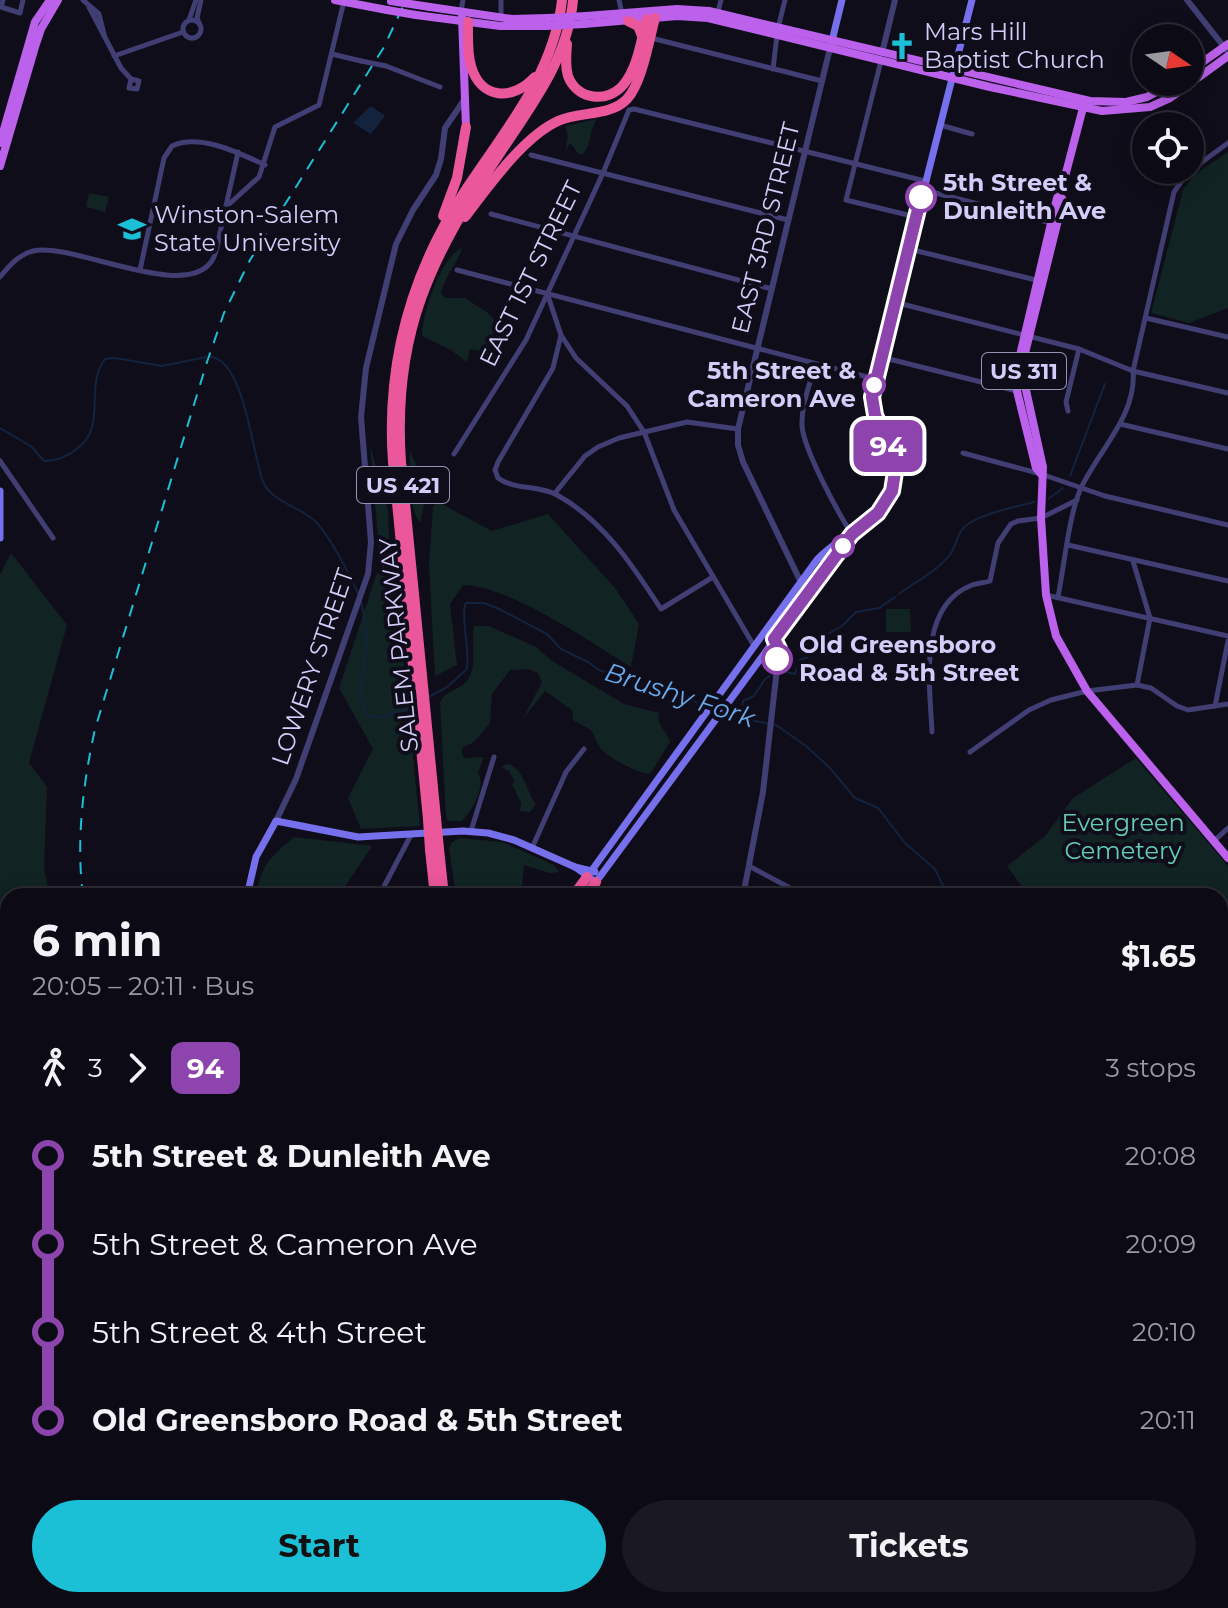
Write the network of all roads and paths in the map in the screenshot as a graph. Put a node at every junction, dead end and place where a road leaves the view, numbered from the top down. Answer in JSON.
{"nodes":[{"id":1,"x":3,"y":0,"type":"edge"},
{"id":2,"x":23,"y":0,"type":"edge"},
{"id":3,"x":50,"y":0,"type":"edge"},
{"id":4,"x":58,"y":0,"type":"edge"},
{"id":5,"x":83,"y":0,"type":"edge"},
{"id":6,"x":199,"y":0,"type":"edge"},
{"id":7,"x":463,"y":0,"type":"edge"},
{"id":8,"x":501,"y":0,"type":"edge"},
{"id":9,"x":562,"y":0,"type":"edge"},
{"id":10,"x":573,"y":0,"type":"edge"},
{"id":11,"x":619,"y":0,"type":"edge"},
{"id":12,"x":721,"y":0,"type":"edge"},
{"id":13,"x":785,"y":0,"type":"edge"},
{"id":14,"x":842,"y":0,"type":"edge"},
{"id":15,"x":895,"y":0,"type":"edge"},
{"id":16,"x":972,"y":0,"type":"edge"},
{"id":17,"x":1187,"y":0,"type":"edge"},
{"id":18,"x":341,"y":1,"type":"edge"},
{"id":19,"x":387,"y":4,"type":"edge"},
{"id":20,"x":653,"y":12,"type":"edge"},
{"id":21,"x":718,"y":12,"type":"junction"},
{"id":22,"x":625,"y":17,"type":"junction"},
{"id":23,"x":501,"y":18,"type":"junction"},
{"id":24,"x":464,"y":19,"type":"junction"},
{"id":25,"x":189,"y":20,"type":"junction"},
{"id":26,"x":547,"y":22,"type":"junction"},
{"id":27,"x":199,"y":24,"type":"junction"},
{"id":28,"x":568,"y":30,"type":"junction"},
{"id":29,"x":777,"y":31,"type":"junction"},
{"id":30,"x":183,"y":32,"type":"junction"},
{"id":31,"x":642,"y":37,"type":"junction"},
{"id":32,"x":655,"y":39,"type":"dead end"},
{"id":33,"x":831,"y":44,"type":"junction"},
{"id":34,"x":1227,"y":49,"type":"edge"},
{"id":35,"x":332,"y":54,"type":"junction"},
{"id":36,"x":114,"y":56,"type":"junction"},
{"id":37,"x":881,"y":56,"type":"junction"},
{"id":38,"x":1204,"y":63,"type":"edge"},
{"id":39,"x":544,"y":66,"type":"junction"},
{"id":40,"x":773,"y":69,"type":"junction"},
{"id":41,"x":953,"y":74,"type":"junction"},
{"id":42,"x":131,"y":79,"type":"dead end"},
{"id":43,"x":822,"y":81,"type":"junction"},
{"id":44,"x":440,"y":87,"type":"dead end"},
{"id":45,"x":465,"y":92,"type":"junction"},
{"id":46,"x":1149,"y":96,"type":"edge"},
{"id":47,"x":1084,"y":104,"type":"junction"},
{"id":48,"x":449,"y":121,"type":"junction"},
{"id":49,"x":939,"y":125,"type":"junction"},
{"id":50,"x":466,"y":127,"type":"junction"},
{"id":51,"x":972,"y":134,"type":"dead end"},
{"id":52,"x":0,"y":143,"type":"edge"},
{"id":53,"x":1228,"y":143,"type":"edge"},
{"id":54,"x":805,"y":151,"type":"junction"},
{"id":55,"x":238,"y":152,"type":"junction"},
{"id":56,"x":531,"y":155,"type":"dead end"},
{"id":57,"x":856,"y":164,"type":"junction"},
{"id":58,"x":265,"y":165,"type":"junction"},
{"id":59,"x":0,"y":166,"type":"edge"},
{"id":60,"x":603,"y":173,"type":"junction"},
{"id":61,"x":924,"y":185,"type":"junction"},
{"id":62,"x":1060,"y":196,"type":"junction"},
{"id":63,"x":226,"y":207,"type":"junction"},
{"id":64,"x":491,"y":214,"type":"dead end"},
{"id":65,"x":916,"y":217,"type":"junction"},
{"id":66,"x":788,"y":220,"type":"junction"},
{"id":67,"x":1051,"y":223,"type":"junction"},
{"id":68,"x":575,"y":236,"type":"junction"},
{"id":69,"x":908,"y":248,"type":"junction"},
{"id":70,"x":438,"y":255,"type":"junction"},
{"id":71,"x":423,"y":266,"type":"junction"},
{"id":72,"x":140,"y":270,"type":"junction"},
{"id":73,"x":457,"y":270,"type":"dead end"},
{"id":74,"x":0,"y":277,"type":"edge"},
{"id":75,"x":1036,"y":280,"type":"junction"},
{"id":76,"x":772,"y":289,"type":"junction"},
{"id":77,"x":548,"y":295,"type":"junction"},
{"id":78,"x":894,"y":302,"type":"junction"},
{"id":79,"x":1146,"y":318,"type":"junction"},
{"id":80,"x":561,"y":335,"type":"junction"},
{"id":81,"x":1026,"y":336,"type":"junction"},
{"id":82,"x":1228,"y":337,"type":"edge"},
{"id":83,"x":1079,"y":349,"type":"junction"},
{"id":84,"x":757,"y":350,"type":"junction"},
{"id":85,"x":881,"y":357,"type":"junction"},
{"id":86,"x":815,"y":365,"type":"junction"},
{"id":87,"x":1133,"y":371,"type":"junction"},
{"id":88,"x":875,"y":379,"type":"junction"},
{"id":89,"x":1017,"y":391,"type":"junction"},
{"id":90,"x":1228,"y":393,"type":"edge"},
{"id":91,"x":1068,"y":411,"type":"dead end"},
{"id":92,"x":1034,"y":424,"type":"junction"},
{"id":93,"x":1120,"y":424,"type":"junction"},
{"id":94,"x":738,"y":429,"type":"junction"},
{"id":95,"x":644,"y":432,"type":"junction"},
{"id":96,"x":1228,"y":449,"type":"edge"},
{"id":97,"x":963,"y":453,"type":"dead end"},
{"id":98,"x":454,"y":454,"type":"dead end"},
{"id":99,"x":0,"y":461,"type":"edge"},
{"id":100,"x":1041,"y":474,"type":"junction"},
{"id":101,"x":1081,"y":488,"type":"junction"},
{"id":102,"x":0,"y":491,"type":"edge"},
{"id":103,"x":555,"y":493,"type":"junction"},
{"id":104,"x":1077,"y":500,"type":"junction"},
{"id":105,"x":1041,"y":518,"type":"junction"},
{"id":106,"x":1228,"y":525,"type":"edge"},
{"id":107,"x":852,"y":534,"type":"junction"},
{"id":108,"x":0,"y":538,"type":"edge"},
{"id":109,"x":53,"y":538,"type":"dead end"},
{"id":110,"x":1068,"y":545,"type":"junction"},
{"id":111,"x":1132,"y":560,"type":"junction"},
{"id":112,"x":713,"y":577,"type":"junction"},
{"id":113,"x":1228,"y":581,"type":"edge"},
{"id":114,"x":801,"y":582,"type":"junction"},
{"id":115,"x":807,"y":595,"type":"junction"},
{"id":116,"x":1046,"y":595,"type":"junction"},
{"id":117,"x":1058,"y":597,"type":"junction"},
{"id":118,"x":1150,"y":618,"type":"junction"},
{"id":119,"x":764,"y":632,"type":"junction"},
{"id":120,"x":1228,"y":638,"type":"edge"},
{"id":121,"x":772,"y":641,"type":"junction"},
{"id":122,"x":754,"y":646,"type":"junction"},
{"id":123,"x":418,"y":672,"type":"junction"},
{"id":124,"x":1137,"y":685,"type":"junction"},
{"id":125,"x":1087,"y":691,"type":"junction"},
{"id":126,"x":1228,"y":704,"type":"edge"},
{"id":127,"x":1215,"y":706,"type":"junction"},
{"id":128,"x":932,"y":732,"type":"dead end"},
{"id":129,"x":584,"y":749,"type":"dead end"},
{"id":130,"x":970,"y":752,"type":"dead end"},
{"id":131,"x":494,"y":757,"type":"dead end"},
{"id":132,"x":276,"y":821,"type":"junction"},
{"id":133,"x":1228,"y":828,"type":"edge"},
{"id":134,"x":471,"y":831,"type":"junction"},
{"id":135,"x":411,"y":835,"type":"junction"},
{"id":136,"x":1214,"y":841,"type":"junction"},
{"id":137,"x":532,"y":848,"type":"junction"},
{"id":138,"x":435,"y":849,"type":"junction"},
{"id":139,"x":1228,"y":858,"type":"edge"},
{"id":140,"x":749,"y":866,"type":"junction"},
{"id":141,"x":594,"y":876,"type":"junction"},
{"id":142,"x":249,"y":888,"type":"edge"},
{"id":143,"x":383,"y":888,"type":"edge"},
{"id":144,"x":435,"y":888,"type":"edge"},
{"id":145,"x":442,"y":888,"type":"edge"},
{"id":146,"x":581,"y":888,"type":"edge"},
{"id":147,"x":589,"y":888,"type":"edge"},
{"id":148,"x":745,"y":888,"type":"edge"},
{"id":149,"x":790,"y":888,"type":"edge"}],
"edges":[{"from":1,"to":2,"type":"street"},
{"from":3,"to":52,"type":"main road"},
{"from":4,"to":59,"type":"main road"},
{"from":5,"to":36,"type":"street"},
{"from":6,"to":25,"type":"street"},
{"from":6,"to":27,"type":"street"},
{"from":7,"to":24,"type":"street"},
{"from":8,"to":23,"type":"street"},
{"from":9,"to":39,"type":"highway","name":"SALEM PARKWAY","number":"US 421"},
{"from":10,"to":28,"type":"highway","name":"SALEM PARKWAY","number":"US 421"},
{"from":11,"to":22,"type":"street"},
{"from":12,"to":21,"type":"street"},
{"from":13,"to":29,"type":"street"},
{"from":14,"to":33,"type":"main road","name":"EAST 3RD STREET"},
{"from":15,"to":37,"type":"street"},
{"from":16,"to":41,"type":"main road"},
{"from":17,"to":34,"type":"street"},
{"from":18,"to":19,"type":"main road"},
{"from":18,"to":35,"type":"street"},
{"from":19,"to":24,"type":"main road","bridge":true},
{"from":19,"to":24,"type":"main road","bridge":true},
{"from":20,"to":21,"type":"main road"},
{"from":20,"to":22,"type":"main road"},
{"from":20,"to":29,"type":"main road"},
{"from":20,"to":31,"type":"highway"},
{"from":20,"to":70,"type":"highway"},
{"from":21,"to":29,"type":"main road"},
{"from":22,"to":26,"type":"main road","bridge":true},
{"from":22,"to":31,"type":"highway"},
{"from":23,"to":24,"type":"main road"},
{"from":23,"to":26,"type":"main road"},
{"from":24,"to":26,"type":"main road"},
{"from":24,"to":39,"type":"highway"},
{"from":24,"to":45,"type":"main road"},
{"from":25,"to":27,"type":"street"},
{"from":25,"to":30,"type":"street"},
{"from":27,"to":30,"type":"street"},
{"from":28,"to":31,"type":"highway"},
{"from":28,"to":70,"type":"highway","name":"SALEM PARKWAY","number":"US 421"},
{"from":29,"to":33,"type":"main road"},
{"from":29,"to":40,"type":"street"},
{"from":30,"to":36,"type":"street"},
{"from":32,"to":40,"type":"street"},
{"from":33,"to":37,"type":"main road"},
{"from":33,"to":43,"type":"street","name":"EAST 3RD STREET"},
{"from":34,"to":38,"type":"main road"},
{"from":34,"to":47,"type":"main road"},
{"from":35,"to":44,"type":"street","bridge":true},
{"from":35,"to":58,"type":"street"},
{"from":36,"to":42,"type":"street"},
{"from":37,"to":41,"type":"main road"},
{"from":37,"to":57,"type":"street"},
{"from":39,"to":71,"type":"highway","name":"SALEM PARKWAY","number":"US 421"},
{"from":40,"to":43,"type":"street"},
{"from":41,"to":47,"type":"main road"},
{"from":41,"to":49,"type":"main road"},
{"from":43,"to":54,"type":"street","name":"EAST 3RD STREET"},
{"from":45,"to":48,"type":"street","name":"LOWERY STREET"},
{"from":45,"to":50,"type":"main road"},
{"from":46,"to":47,"type":"main road"},
{"from":47,"to":62,"type":"main road","number":"US 311"},
{"from":48,"to":50,"type":"street"},
{"from":48,"to":132,"type":"street","name":"LOWERY STREET"},
{"from":49,"to":51,"type":"street"},
{"from":49,"to":61,"type":"main road"},
{"from":50,"to":71,"type":"highway"},
{"from":53,"to":79,"type":"street"},
{"from":54,"to":57,"type":"street"},
{"from":54,"to":60,"type":"street","name":"EAST 1ST STREET"},
{"from":54,"to":66,"type":"street","name":"EAST 3RD STREET"},
{"from":55,"to":58,"type":"street"},
{"from":55,"to":63,"type":"street"},
{"from":55,"to":72,"type":"street"},
{"from":56,"to":60,"type":"street"},
{"from":57,"to":61,"type":"street"},
{"from":57,"to":65,"type":"street"},
{"from":58,"to":63,"type":"street"},
{"from":60,"to":66,"type":"street"},
{"from":60,"to":68,"type":"street","name":"EAST 1ST STREET"},
{"from":61,"to":65,"type":"main road"},
{"from":61,"to":67,"type":"street"},
{"from":62,"to":67,"type":"main road","number":"US 311"},
{"from":62,"to":81,"type":"main road","number":"US 311"},
{"from":63,"to":72,"type":"street"},
{"from":64,"to":68,"type":"street"},
{"from":65,"to":69,"type":"main road"},
{"from":66,"to":76,"type":"street","name":"EAST 3RD STREET"},
{"from":67,"to":75,"type":"main road","number":"US 311"},
{"from":68,"to":76,"type":"street"},
{"from":68,"to":77,"type":"street","name":"EAST 1ST STREET"},
{"from":69,"to":75,"type":"street"},
{"from":69,"to":78,"type":"main road"},
{"from":70,"to":123,"type":"highway","name":"SALEM PARKWAY","number":"US 421"},
{"from":71,"to":123,"type":"highway","name":"SALEM PARKWAY","number":"US 421"},
{"from":72,"to":74,"type":"street"},
{"from":73,"to":77,"type":"street"},
{"from":75,"to":81,"type":"main road","number":"US 311"},
{"from":76,"to":84,"type":"street","name":"EAST 3RD STREET"},
{"from":77,"to":80,"type":"street"},
{"from":77,"to":84,"type":"street"},
{"from":77,"to":98,"type":"street","name":"EAST 1ST STREET"},
{"from":78,"to":81,"type":"street"},
{"from":78,"to":85,"type":"main road"},
{"from":79,"to":82,"type":"street"},
{"from":79,"to":87,"type":"street"},
{"from":80,"to":95,"type":"street"},
{"from":80,"to":103,"type":"street"},
{"from":81,"to":83,"type":"street"},
{"from":81,"to":89,"type":"main road","number":"US 311"},
{"from":81,"to":92,"type":"main road","number":"US 311"},
{"from":83,"to":87,"type":"street"},
{"from":83,"to":91,"type":"street"},
{"from":84,"to":86,"type":"street"},
{"from":84,"to":94,"type":"street","name":"EAST 3RD STREET"},
{"from":85,"to":88,"type":"main road"},
{"from":85,"to":89,"type":"street"},
{"from":86,"to":88,"type":"street"},
{"from":86,"to":107,"type":"street"},
{"from":87,"to":90,"type":"street"},
{"from":87,"to":93,"type":"street"},
{"from":88,"to":107,"type":"main road"},
{"from":89,"to":92,"type":"main road"},
{"from":89,"to":100,"type":"main road","number":"US 311"},
{"from":92,"to":100,"type":"main road","number":"US 311"},
{"from":93,"to":96,"type":"street"},
{"from":93,"to":101,"type":"street"},
{"from":94,"to":95,"type":"street"},
{"from":94,"to":114,"type":"street","name":"EAST 3RD STREET"},
{"from":95,"to":103,"type":"street"},
{"from":95,"to":112,"type":"street"},
{"from":97,"to":100,"type":"street"},
{"from":99,"to":109,"type":"street"},
{"from":100,"to":101,"type":"street"},
{"from":100,"to":105,"type":"main road","number":"US 311"},
{"from":101,"to":104,"type":"street"},
{"from":101,"to":106,"type":"street"},
{"from":102,"to":108,"type":"main road"},
{"from":103,"to":112,"type":"street"},
{"from":104,"to":105,"type":"street"},
{"from":104,"to":110,"type":"street"},
{"from":105,"to":116,"type":"main road","number":"US 311"},
{"from":105,"to":128,"type":"street"},
{"from":107,"to":114,"type":"main road"},
{"from":107,"to":115,"type":"main road"},
{"from":110,"to":111,"type":"street"},
{"from":110,"to":117,"type":"street"},
{"from":111,"to":113,"type":"street"},
{"from":111,"to":118,"type":"street"},
{"from":112,"to":122,"type":"street"},
{"from":114,"to":115,"type":"street","name":"EAST 3RD STREET"},
{"from":114,"to":119,"type":"main road"},
{"from":115,"to":121,"type":"main road"},
{"from":116,"to":117,"type":"street"},
{"from":116,"to":125,"type":"main road","number":"US 311"},
{"from":117,"to":118,"type":"street"},
{"from":118,"to":120,"type":"street"},
{"from":118,"to":124,"type":"street"},
{"from":119,"to":121,"type":"street"},
{"from":119,"to":122,"type":"main road"},
{"from":120,"to":127,"type":"street"},
{"from":121,"to":140,"type":"street"},
{"from":121,"to":141,"type":"main road"},
{"from":122,"to":141,"type":"main road"},
{"from":123,"to":138,"type":"highway","name":"SALEM PARKWAY","number":"US 421","bridge":true},
{"from":124,"to":125,"type":"street"},
{"from":124,"to":127,"type":"street"},
{"from":125,"to":130,"type":"street"},
{"from":125,"to":136,"type":"main road","number":"US 311"},
{"from":126,"to":127,"type":"street"},
{"from":129,"to":137,"type":"street"},
{"from":131,"to":134,"type":"street"},
{"from":132,"to":135,"type":"main road"},
{"from":132,"to":142,"type":"main road","name":"LOWERY STREET"},
{"from":133,"to":136,"type":"street"},
{"from":134,"to":135,"type":"main road"},
{"from":134,"to":137,"type":"main road"},
{"from":135,"to":143,"type":"street"},
{"from":136,"to":139,"type":"main road","number":"US 311"},
{"from":137,"to":141,"type":"main road"},
{"from":138,"to":144,"type":"highway","name":"SALEM PARKWAY","number":"US 421"},
{"from":138,"to":145,"type":"highway","name":"SALEM PARKWAY","number":"US 421"},
{"from":140,"to":148,"type":"street"},
{"from":140,"to":149,"type":"street"},
{"from":141,"to":146,"type":"highway"},
{"from":141,"to":147,"type":"highway"}]}
